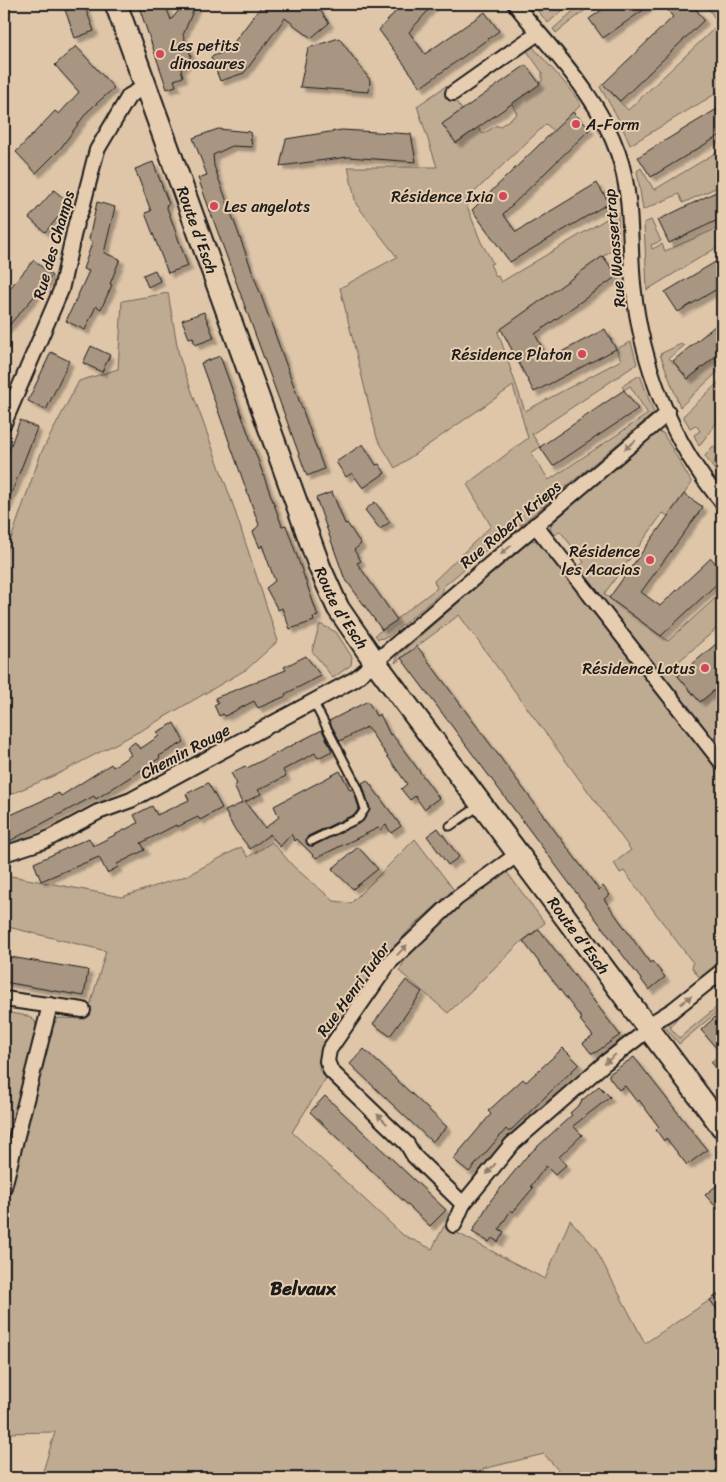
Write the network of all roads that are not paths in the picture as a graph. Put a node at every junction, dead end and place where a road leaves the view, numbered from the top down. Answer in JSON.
{"nodes":[{"id":1,"x":116,"y":4,"type":"edge"},
{"id":2,"x":515,"y":4,"type":"edge"},
{"id":3,"x":538,"y":33,"type":"junction"},
{"id":4,"x":146,"y":86,"type":"junction"},
{"id":5,"x":453,"y":93,"type":"dead end"},
{"id":6,"x":668,"y":413,"type":"junction"},
{"id":7,"x":4,"y":423,"type":"edge"},
{"id":8,"x":722,"y":502,"type":"edge"},
{"id":9,"x":535,"y":525,"type":"junction"},
{"id":10,"x":375,"y":662,"type":"junction"},
{"id":11,"x":314,"y":703,"type":"junction"},
{"id":12,"x":722,"y":763,"type":"edge"},
{"id":13,"x":482,"y":804,"type":"junction"},
{"id":14,"x":450,"y":826,"type":"dead end"},
{"id":15,"x":311,"y":840,"type":"dead end"},
{"id":16,"x":4,"y":854,"type":"edge"},
{"id":17,"x":518,"y":854,"type":"junction"},
{"id":18,"x":722,"y":971,"type":"edge"},
{"id":19,"x":4,"y":999,"type":"edge"},
{"id":20,"x":50,"y":1006,"type":"junction"},
{"id":21,"x":83,"y":1010,"type":"dead end"},
{"id":22,"x":648,"y":1027,"type":"junction"},
{"id":23,"x":722,"y":1127,"type":"edge"},
{"id":24,"x":4,"y":1187,"type":"edge"},
{"id":25,"x":463,"y":1204,"type":"junction"},
{"id":26,"x":454,"y":1225,"type":"dead end"}],
"edges":[{"from":1,"to":4,"type":"main road","name":"Route d'Esch"},
{"from":2,"to":3,"type":"street","name":"Rue Waassertrap"},
{"from":3,"to":5,"type":"street"},
{"from":3,"to":6,"type":"street","name":"Rue Waassertrap"},
{"from":4,"to":7,"type":"street","name":"Rue des Champs"},
{"from":4,"to":10,"type":"main road","name":"Route d'Esch"},
{"from":6,"to":8,"type":"street","name":"Rue Waassertrap"},
{"from":6,"to":9,"type":"street","name":"Rue Robert Krieps","one_way":true},
{"from":9,"to":10,"type":"street","name":"Rue Robert Krieps","one_way":true},
{"from":9,"to":12,"type":"street"},
{"from":10,"to":11,"type":"street","name":"Chemin Rouge"},
{"from":10,"to":13,"type":"main road","name":"Route d'Esch"},
{"from":11,"to":15,"type":"lane"},
{"from":11,"to":16,"type":"street","name":"Chemin Rouge"},
{"from":13,"to":14,"type":"lane"},
{"from":13,"to":17,"type":"main road","name":"Route d'Esch"},
{"from":17,"to":22,"type":"main road","name":"Route d'Esch"},
{"from":25,"to":17,"type":"street","name":"Rue Henri Tudor","one_way":true},
{"from":22,"to":18,"type":"street","one_way":true},
{"from":19,"to":20,"type":"street"},
{"from":20,"to":21,"type":"street"},
{"from":20,"to":24,"type":"street"},
{"from":22,"to":23,"type":"main road","name":"Route d'Esch"},
{"from":22,"to":25,"type":"street","one_way":true},
{"from":25,"to":26,"type":"street"}]}
